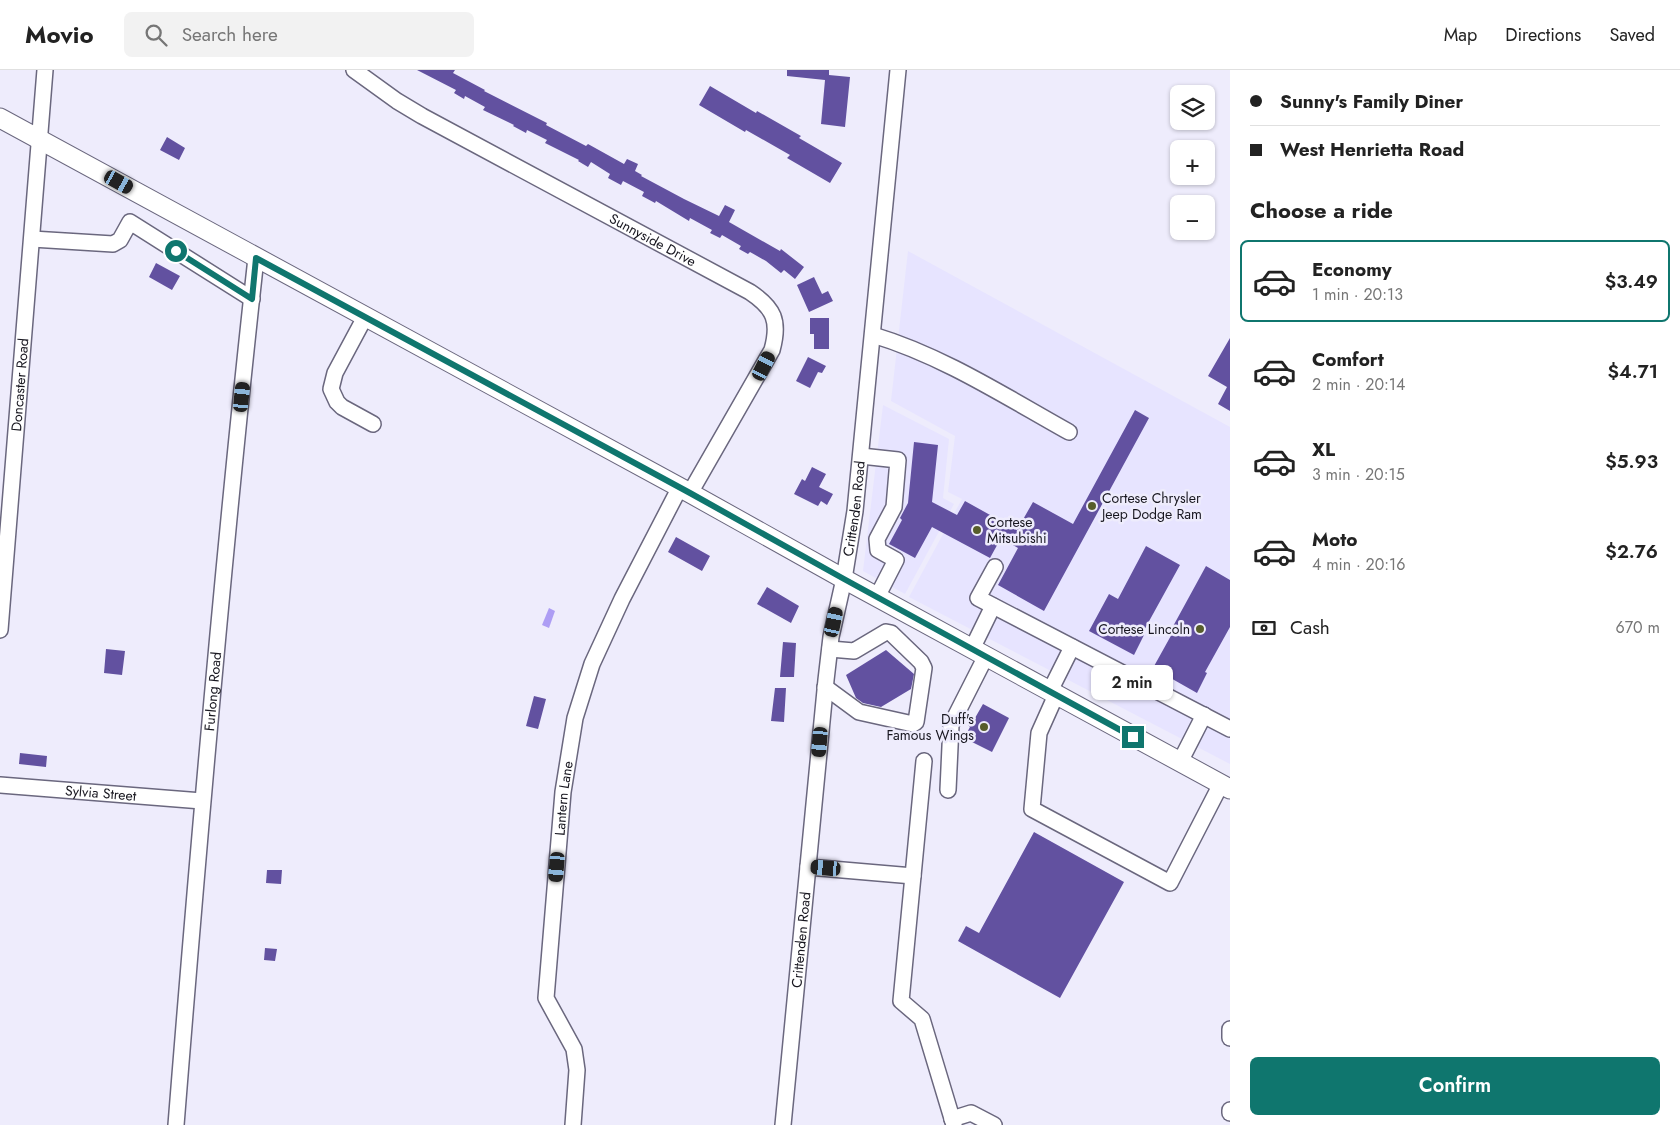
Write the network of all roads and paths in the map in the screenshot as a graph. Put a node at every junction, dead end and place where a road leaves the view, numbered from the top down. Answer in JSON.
{"nodes":[{"id":1,"x":45,"y":70,"type":"edge"},
{"id":2,"x":354,"y":70,"type":"edge"},
{"id":3,"x":898,"y":70,"type":"edge"},
{"id":4,"x":0,"y":118,"type":"edge"},
{"id":5,"x":40,"y":139,"type":"junction"},
{"id":6,"x":32,"y":239,"type":"junction"},
{"id":7,"x":256,"y":258,"type":"junction"},
{"id":8,"x":252,"y":299,"type":"junction"},
{"id":9,"x":365,"y":317,"type":"junction"},
{"id":10,"x":873,"y":335,"type":"junction"},
{"id":11,"x":373,"y":424,"type":"dead end"},
{"id":12,"x":1069,"y":432,"type":"dead end"},
{"id":13,"x":862,"y":456,"type":"junction"},
{"id":14,"x":685,"y":490,"type":"junction"},
{"id":15,"x":994,"y":567,"type":"dead end"},
{"id":16,"x":844,"y":579,"type":"junction"},
{"id":17,"x":877,"y":597,"type":"junction"},
{"id":18,"x":993,"y":606,"type":"junction"},
{"id":19,"x":0,"y":630,"type":"edge"},
{"id":20,"x":1072,"y":647,"type":"junction"},
{"id":21,"x":830,"y":649,"type":"junction"},
{"id":22,"x":979,"y":653,"type":"junction"},
{"id":23,"x":825,"y":687,"type":"junction"},
{"id":24,"x":1053,"y":693,"type":"junction"},
{"id":25,"x":1204,"y":715,"type":"junction"},
{"id":26,"x":1230,"y":729,"type":"edge"},
{"id":27,"x":924,"y":761,"type":"dead end"},
{"id":28,"x":1180,"y":762,"type":"junction"},
{"id":29,"x":0,"y":785,"type":"edge"},
{"id":30,"x":1225,"y":787,"type":"edge"},
{"id":31,"x":948,"y":790,"type":"dead end"},
{"id":32,"x":202,"y":801,"type":"junction"},
{"id":33,"x":808,"y":867,"type":"junction"},
{"id":34,"x":913,"y":876,"type":"junction"},
{"id":35,"x":1230,"y":1028,"type":"edge"},
{"id":36,"x":1230,"y":1038,"type":"edge"},
{"id":37,"x":953,"y":1122,"type":"edge"},
{"id":38,"x":176,"y":1125,"type":"edge"},
{"id":39,"x":573,"y":1125,"type":"edge"},
{"id":40,"x":783,"y":1125,"type":"edge"},
{"id":41,"x":994,"y":1125,"type":"edge"}],
"edges":[{"from":1,"to":5,"type":"street"},
{"from":2,"to":14,"type":"street","name":"Sunnyside Drive"},
{"from":3,"to":10,"type":"street","name":"Crittenden Road"},
{"from":4,"to":5,"type":"main road"},
{"from":5,"to":6,"type":"street","name":"Doncaster Road"},
{"from":5,"to":7,"type":"main road"},
{"from":6,"to":8,"type":"street"},
{"from":6,"to":19,"type":"street","name":"Doncaster Road"},
{"from":7,"to":8,"type":"street","name":"Furlong Road"},
{"from":7,"to":9,"type":"main road"},
{"from":8,"to":32,"type":"street","name":"Furlong Road"},
{"from":9,"to":11,"type":"street"},
{"from":9,"to":14,"type":"main road"},
{"from":10,"to":12,"type":"street"},
{"from":10,"to":13,"type":"street","name":"Crittenden Road"},
{"from":13,"to":16,"type":"street","name":"Crittenden Road"},
{"from":13,"to":17,"type":"street"},
{"from":14,"to":16,"type":"main road"},
{"from":14,"to":39,"type":"street","name":"Lantern Lane"},
{"from":15,"to":18,"type":"street"},
{"from":16,"to":17,"type":"main road"},
{"from":16,"to":21,"type":"street","name":"Crittenden Road"},
{"from":17,"to":22,"type":"main road"},
{"from":18,"to":20,"type":"street"},
{"from":18,"to":22,"type":"street"},
{"from":20,"to":24,"type":"street"},
{"from":20,"to":25,"type":"street"},
{"from":21,"to":23,"type":"street","name":"Crittenden Road"},
{"from":21,"to":23,"type":"street"},
{"from":22,"to":24,"type":"main road"},
{"from":22,"to":31,"type":"street"},
{"from":23,"to":33,"type":"street","name":"Crittenden Road"},
{"from":24,"to":28,"type":"main road"},
{"from":24,"to":30,"type":"street"},
{"from":25,"to":26,"type":"street"},
{"from":25,"to":28,"type":"street"},
{"from":27,"to":34,"type":"street"},
{"from":28,"to":30,"type":"main road"},
{"from":29,"to":32,"type":"street","name":"Sylvia Street"},
{"from":32,"to":38,"type":"street","name":"Furlong Road"},
{"from":33,"to":34,"type":"street"},
{"from":33,"to":40,"type":"street","name":"Crittenden Road"},
{"from":34,"to":37,"type":"street"},
{"from":35,"to":36,"type":"street"},
{"from":37,"to":41,"type":"street"}]}
